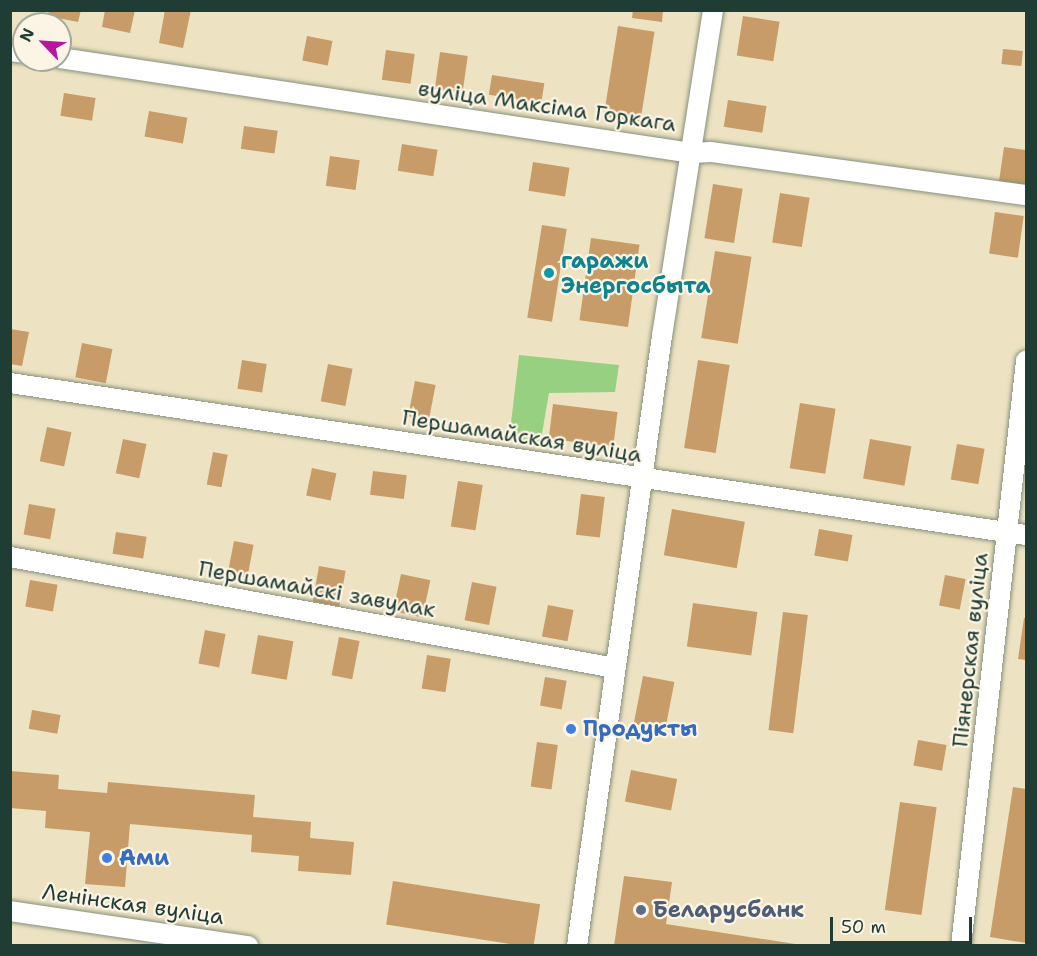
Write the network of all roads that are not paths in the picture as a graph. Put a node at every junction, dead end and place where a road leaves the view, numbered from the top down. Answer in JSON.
{"nodes":[{"id":1,"x":713,"y":10,"type":"edge"},
{"id":2,"x":72,"y":60,"type":"edge"},
{"id":3,"x":691,"y":153,"type":"junction"},
{"id":4,"x":1026,"y":195,"type":"edge"},
{"id":5,"x":1026,"y":361,"type":"edge"},
{"id":6,"x":10,"y":383,"type":"edge"},
{"id":7,"x":641,"y":478,"type":"junction"},
{"id":8,"x":1017,"y":534,"type":"edge"},
{"id":9,"x":10,"y":557,"type":"edge"},
{"id":10,"x":615,"y":668,"type":"junction"},
{"id":11,"x":10,"y":911,"type":"edge"},
{"id":12,"x":248,"y":945,"type":"edge"},
{"id":13,"x":577,"y":945,"type":"edge"},
{"id":14,"x":961,"y":945,"type":"edge"}],
"edges":[{"from":1,"to":3,"type":"street"},
{"from":2,"to":3,"type":"street","name":"вуліца Максіма Горкага"},
{"from":3,"to":4,"type":"street","name":"вуліца Максіма Горкага"},
{"from":3,"to":7,"type":"street"},
{"from":5,"to":8,"type":"street","name":"Піянерская вуліца"},
{"from":6,"to":7,"type":"street","name":"Першамайская вуліца"},
{"from":7,"to":8,"type":"street","name":"Першамайская вуліца"},
{"from":7,"to":10,"type":"street"},
{"from":8,"to":14,"type":"street","name":"Піянерская вуліца"},
{"from":9,"to":10,"type":"street","name":"Першамайскі завулак"},
{"from":10,"to":13,"type":"street"},
{"from":11,"to":12,"type":"street","name":"Ленінская вуліца"}]}
